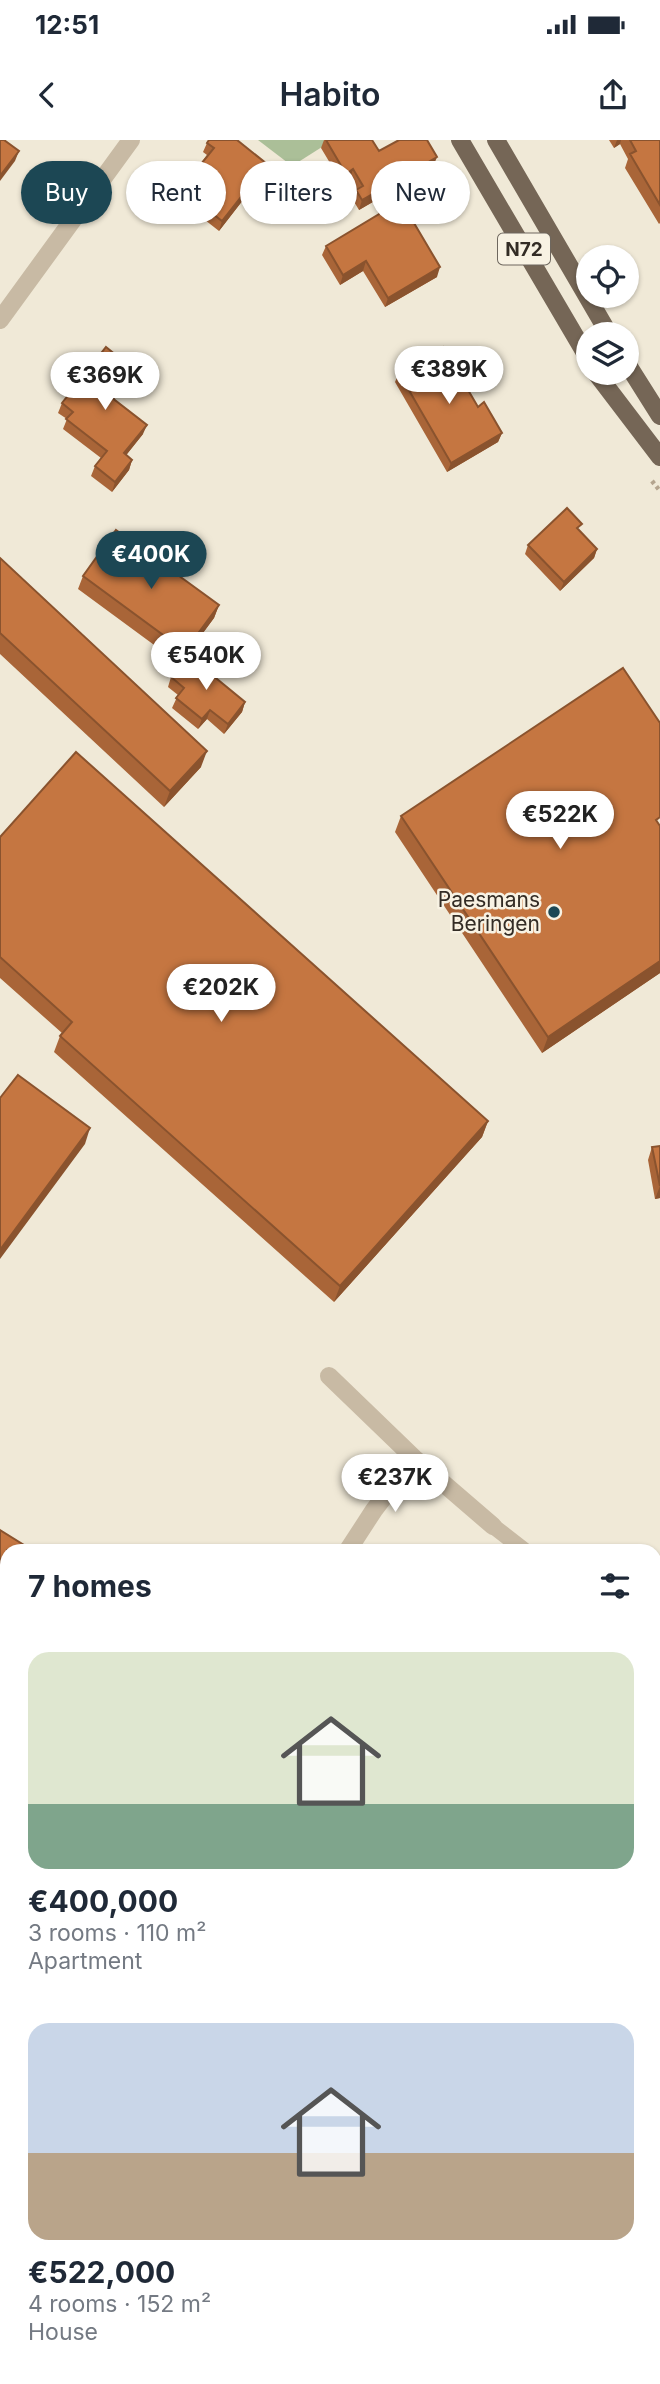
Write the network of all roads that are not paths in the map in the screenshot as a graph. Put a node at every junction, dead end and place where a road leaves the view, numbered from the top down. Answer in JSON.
{"nodes":[{"id":1,"x":131,"y":140,"type":"edge"},
{"id":2,"x":460,"y":140,"type":"edge"},
{"id":3,"x":496,"y":140,"type":"edge"},
{"id":4,"x":0,"y":320,"type":"edge"},
{"id":5,"x":602,"y":322,"type":"edge"},
{"id":6,"x":576,"y":338,"type":"edge"},
{"id":7,"x":639,"y":383,"type":"edge"},
{"id":8,"x":605,"y":385,"type":"edge"},
{"id":9,"x":660,"y":416,"type":"edge"},
{"id":10,"x":660,"y":457,"type":"edge"},
{"id":11,"x":330,"y":1376,"type":"dead end"},
{"id":12,"x":414,"y":1458,"type":"junction"},
{"id":13,"x":493,"y":1526,"type":"joint"},
{"id":14,"x":352,"y":1544,"type":"edge"},
{"id":15,"x":516,"y":1544,"type":"edge"}],
"edges":[{"from":1,"to":4,"type":"street"},
{"from":2,"to":6,"type":"main road","number":"N72"},
{"from":3,"to":5,"type":"main road","number":"N72"},
{"from":7,"to":9,"type":"main road"},
{"from":8,"to":10,"type":"main road"},
{"from":11,"to":12,"type":"street"},
{"from":12,"to":13,"type":"street"},
{"from":12,"to":14,"type":"street"},
{"from":13,"to":15,"type":"lane"}]}
